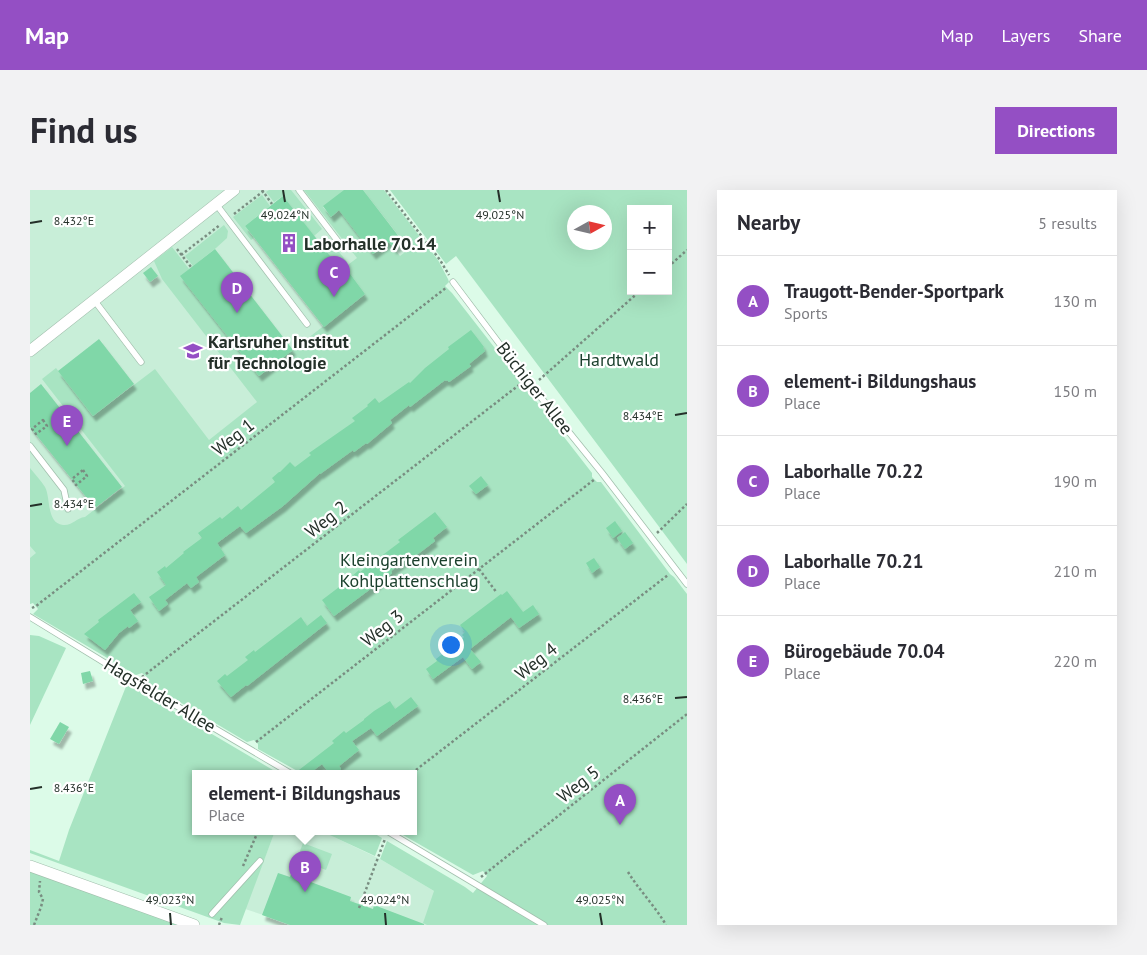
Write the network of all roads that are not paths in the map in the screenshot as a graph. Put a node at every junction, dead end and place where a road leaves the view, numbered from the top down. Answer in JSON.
{"nodes":[{"id":1,"x":234,"y":190,"type":"edge"},
{"id":2,"x":299,"y":190,"type":"edge"},
{"id":3,"x":216,"y":204,"type":"junction"},
{"id":4,"x":343,"y":248,"type":"dead end"},
{"id":5,"x":453,"y":282,"type":"road end"},
{"id":6,"x":94,"y":300,"type":"junction"},
{"id":7,"x":307,"y":324,"type":"dead end"},
{"id":8,"x":31,"y":349,"type":"edge"},
{"id":9,"x":141,"y":362,"type":"dead end"},
{"id":10,"x":30,"y":446,"type":"edge"},
{"id":11,"x":68,"y":509,"type":"dead end"},
{"id":12,"x":687,"y":584,"type":"edge"},
{"id":13,"x":30,"y":617,"type":"edge"},
{"id":14,"x":285,"y":770,"type":"edge"},
{"id":15,"x":395,"y":835,"type":"edge"},
{"id":16,"x":260,"y":861,"type":"dead end"},
{"id":17,"x":30,"y":866,"type":"edge"},
{"id":18,"x":212,"y":914,"type":"dead end"},
{"id":19,"x":194,"y":925,"type":"edge"},
{"id":20,"x":544,"y":925,"type":"edge"}],
"edges":[{"from":1,"to":3,"type":"street"},
{"from":2,"to":4,"type":"lane"},
{"from":3,"to":6,"type":"street"},
{"from":3,"to":7,"type":"lane"},
{"from":5,"to":12,"type":"lane","name":"Büchiger Allee"},
{"from":6,"to":8,"type":"street"},
{"from":6,"to":9,"type":"lane"},
{"from":10,"to":11,"type":"lane"},
{"from":13,"to":14,"type":"lane","name":"Hagsfelder Allee"},
{"from":15,"to":20,"type":"lane"},
{"from":16,"to":18,"type":"lane"},
{"from":17,"to":19,"type":"street"}]}
